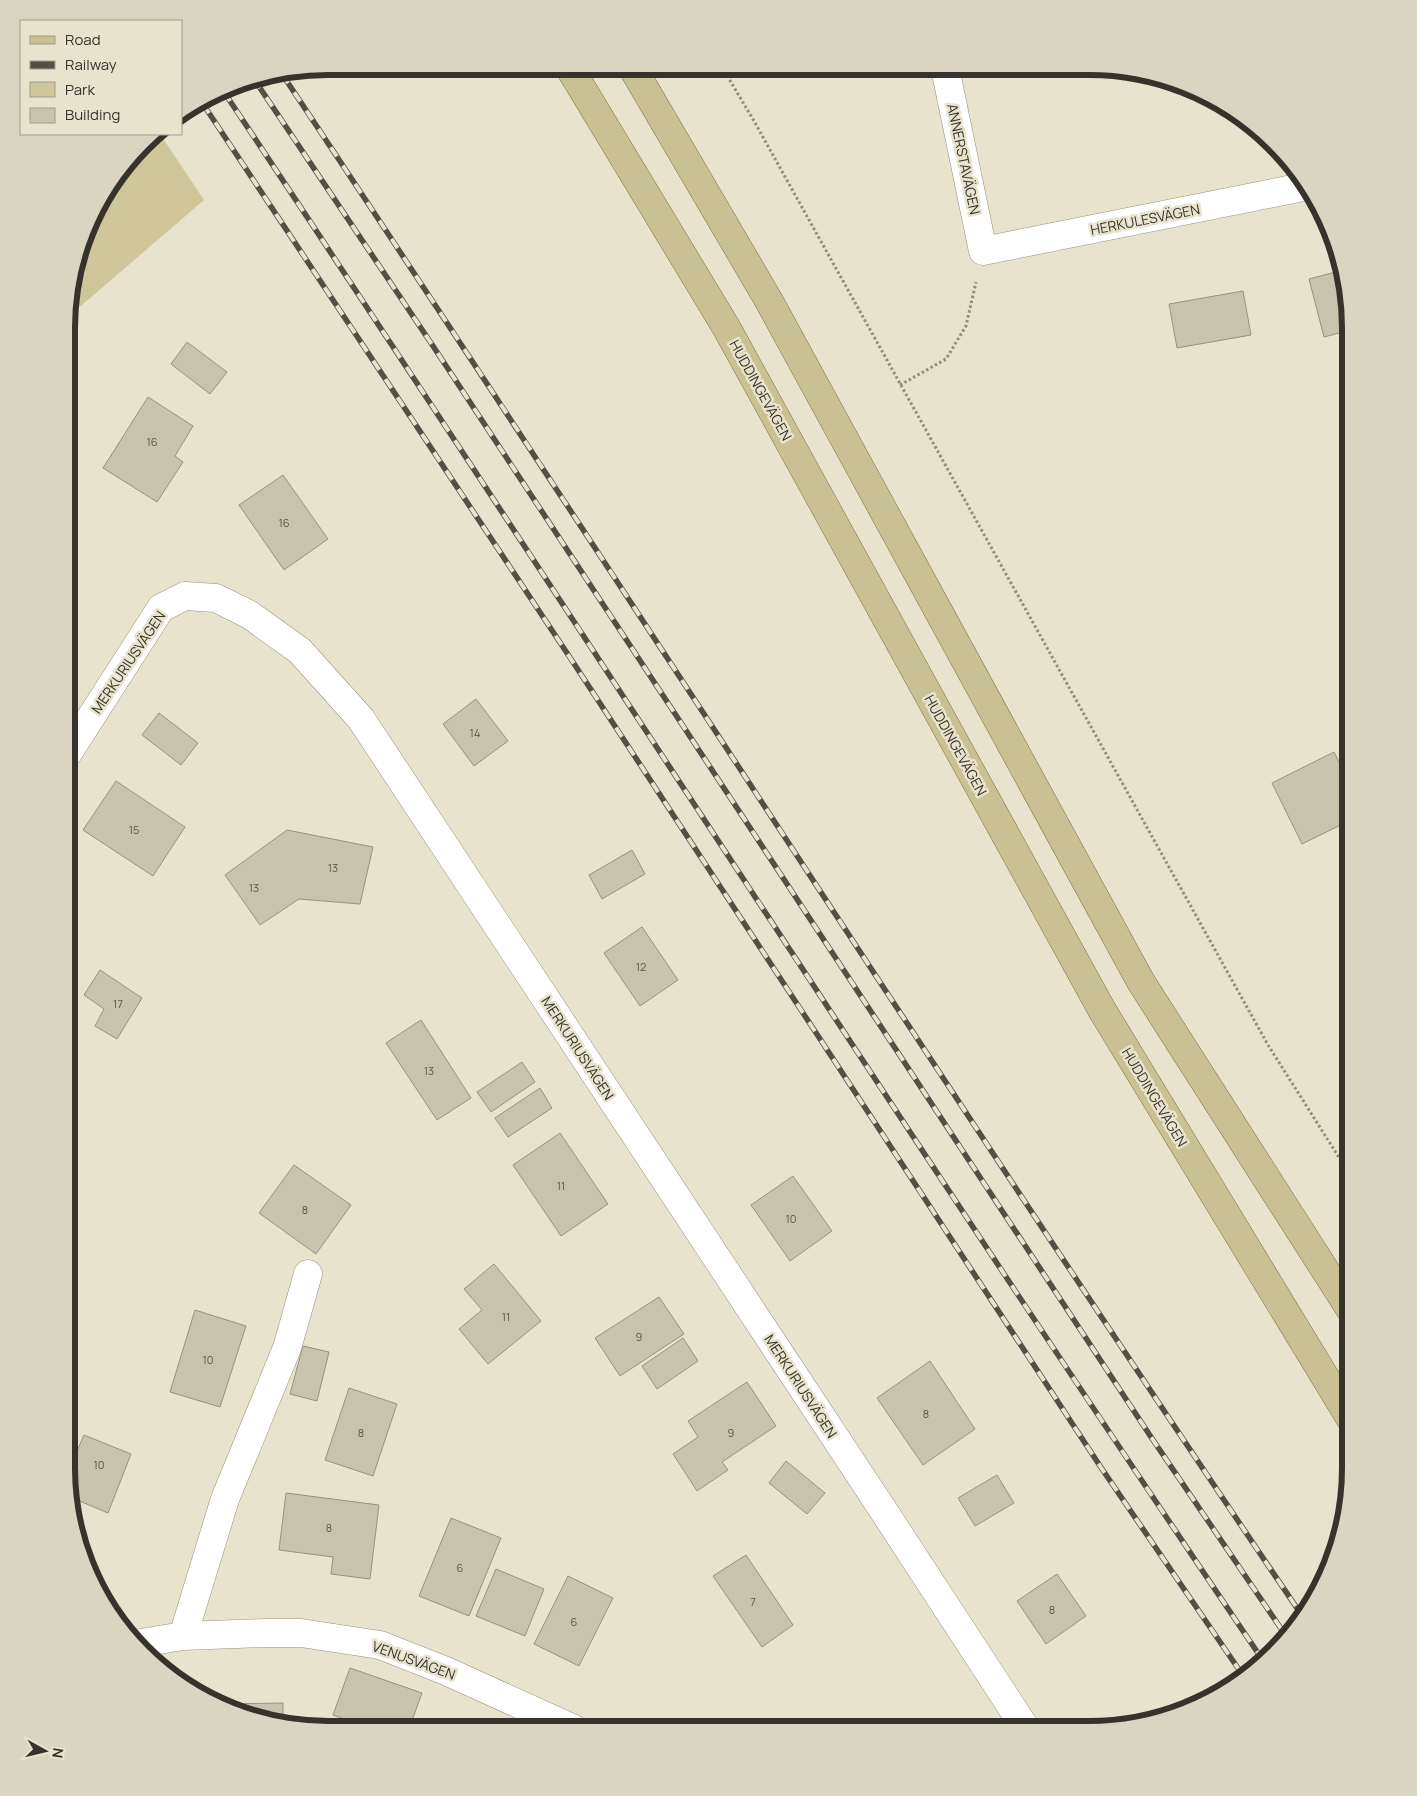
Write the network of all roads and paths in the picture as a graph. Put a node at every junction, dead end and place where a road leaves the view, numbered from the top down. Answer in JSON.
{"nodes":[{"id":1,"x":574,"y":75,"type":"edge"},
{"id":2,"x":637,"y":75,"type":"edge"},
{"id":3,"x":727,"y":75,"type":"edge"},
{"id":4,"x":946,"y":75,"type":"edge"},
{"id":5,"x":1299,"y":188,"type":"edge"},
{"id":6,"x":983,"y":251,"type":"junction"},
{"id":7,"x":900,"y":385,"type":"junction"},
{"id":8,"x":75,"y":742,"type":"edge"},
{"id":9,"x":1342,"y":1162,"type":"edge"},
{"id":10,"x":308,"y":1274,"type":"dead end"},
{"id":11,"x":1342,"y":1296,"type":"edge"},
{"id":12,"x":1342,"y":1405,"type":"edge"},
{"id":13,"x":183,"y":1636,"type":"junction"},
{"id":14,"x":145,"y":1642,"type":"edge"},
{"id":15,"x":556,"y":1721,"type":"edge"},
{"id":16,"x":1021,"y":1721,"type":"edge"}],
"edges":[{"from":1,"to":12,"type":"main road","name":"HUDDINGEVÄGEN"},
{"from":2,"to":11,"type":"main road"},
{"from":3,"to":7,"type":"path"},
{"from":4,"to":6,"type":"street","name":"ANNERSTAVÄGEN"},
{"from":5,"to":6,"type":"street","name":"HERKULESVÄGEN"},
{"from":6,"to":7,"type":"path"},
{"from":7,"to":9,"type":"path"},
{"from":8,"to":16,"type":"street","name":"MERKURIUSVÄGEN"},
{"from":10,"to":13,"type":"street"},
{"from":13,"to":14,"type":"street","name":"VENUSVÄGEN"},
{"from":13,"to":15,"type":"street","name":"VENUSVÄGEN"}]}
